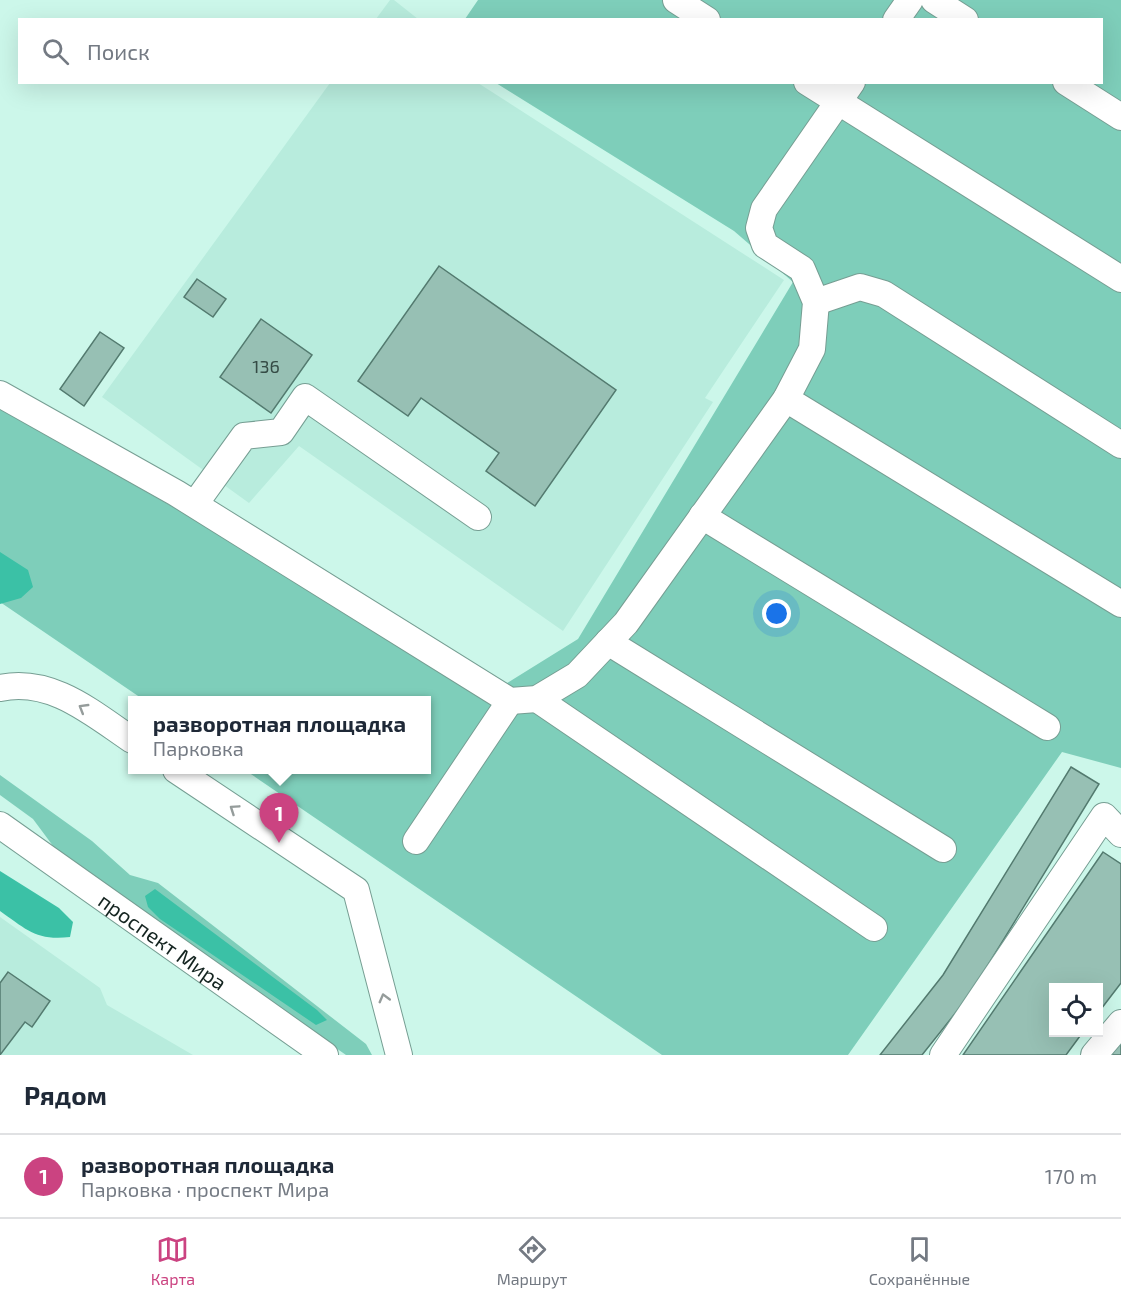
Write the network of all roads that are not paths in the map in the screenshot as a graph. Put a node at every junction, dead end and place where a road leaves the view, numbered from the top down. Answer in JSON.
{"nodes":[{"id":1,"x":676,"y":0,"type":"edge"},
{"id":2,"x":910,"y":0,"type":"edge"},
{"id":3,"x":934,"y":0,"type":"edge"},
{"id":4,"x":704,"y":18,"type":"edge"},
{"id":5,"x":897,"y":18,"type":"edge"},
{"id":6,"x":962,"y":18,"type":"edge"},
{"id":7,"x":815,"y":84,"type":"edge"},
{"id":8,"x":1069,"y":84,"type":"edge"},
{"id":9,"x":846,"y":92,"type":"edge"},
{"id":10,"x":1121,"y":117,"type":"edge"},
{"id":11,"x":1121,"y":279,"type":"edge"},
{"id":12,"x":816,"y":302,"type":"junction"},
{"id":13,"x":0,"y":394,"type":"edge"},
{"id":14,"x":786,"y":399,"type":"junction"},
{"id":15,"x":1121,"y":445,"type":"edge"},
{"id":16,"x":195,"y":504,"type":"junction"},
{"id":17,"x":702,"y":516,"type":"junction"},
{"id":18,"x":478,"y":518,"type":"dead end"},
{"id":19,"x":1121,"y":604,"type":"edge"},
{"id":20,"x":608,"y":642,"type":"junction"},
{"id":21,"x":0,"y":688,"type":"edge"},
{"id":22,"x":504,"y":697,"type":"junction"},
{"id":23,"x":537,"y":699,"type":"junction"},
{"id":24,"x":1047,"y":727,"type":"dead end"},
{"id":25,"x":128,"y":738,"type":"edge"},
{"id":26,"x":182,"y":774,"type":"edge"},
{"id":27,"x":0,"y":825,"type":"edge"},
{"id":28,"x":1121,"y":834,"type":"edge"},
{"id":29,"x":416,"y":841,"type":"dead end"},
{"id":30,"x":943,"y":849,"type":"dead end"},
{"id":31,"x":874,"y":927,"type":"dead end"},
{"id":32,"x":1121,"y":1023,"type":"edge"},
{"id":33,"x":325,"y":1055,"type":"edge"},
{"id":34,"x":399,"y":1055,"type":"edge"},
{"id":35,"x":943,"y":1055,"type":"edge"},
{"id":36,"x":1094,"y":1055,"type":"edge"}],
"edges":[{"from":1,"to":4,"type":"street"},
{"from":2,"to":5,"type":"street"},
{"from":3,"to":6,"type":"street"},
{"from":7,"to":9,"type":"street"},
{"from":8,"to":10,"type":"street"},
{"from":9,"to":11,"type":"street"},
{"from":9,"to":12,"type":"street"},
{"from":12,"to":14,"type":"street"},
{"from":12,"to":15,"type":"street"},
{"from":13,"to":16,"type":"street"},
{"from":14,"to":17,"type":"street"},
{"from":14,"to":19,"type":"street"},
{"from":16,"to":18,"type":"street"},
{"from":16,"to":22,"type":"street"},
{"from":17,"to":20,"type":"street"},
{"from":17,"to":24,"type":"street"},
{"from":20,"to":23,"type":"street"},
{"from":20,"to":30,"type":"street"},
{"from":25,"to":21,"type":"street","one_way":true},
{"from":22,"to":23,"type":"street"},
{"from":22,"to":29,"type":"street"},
{"from":23,"to":31,"type":"street"},
{"from":34,"to":26,"type":"street","one_way":true},
{"from":27,"to":33,"type":"street","name":"проспект Мира"},
{"from":28,"to":35,"type":"street"},
{"from":32,"to":36,"type":"street"}]}
